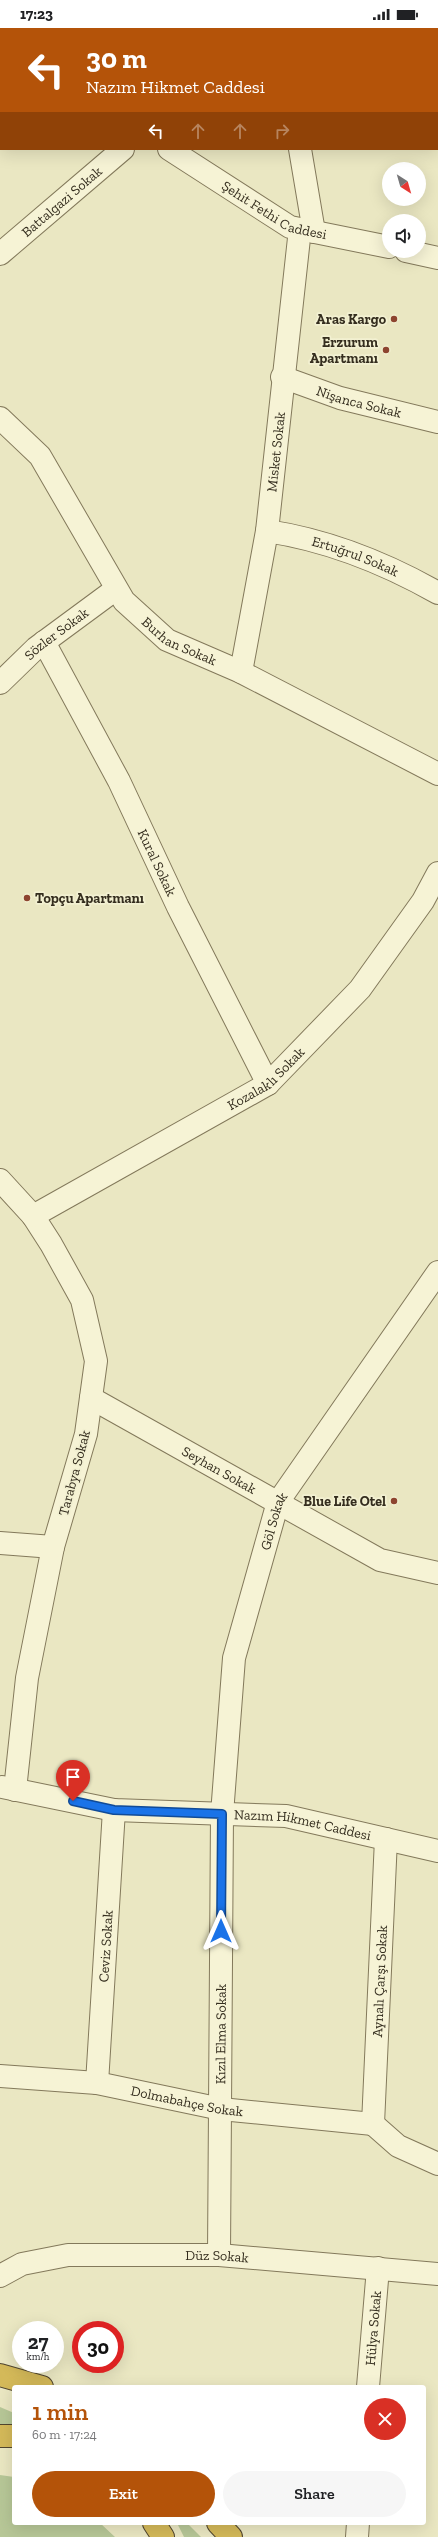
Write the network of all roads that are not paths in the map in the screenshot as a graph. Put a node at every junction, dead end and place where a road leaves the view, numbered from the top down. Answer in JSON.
{"nodes":[{"id":1,"x":122,"y":150,"type":"edge"},
{"id":2,"x":171,"y":150,"type":"edge"},
{"id":3,"x":300,"y":150,"type":"edge"},
{"id":4,"x":307,"y":230,"type":"junction"},
{"id":5,"x":382,"y":246,"type":"edge"},
{"id":6,"x":0,"y":254,"type":"edge"},
{"id":7,"x":426,"y":255,"type":"edge"},
{"id":8,"x":438,"y":258,"type":"edge"},
{"id":9,"x":282,"y":378,"type":"junction"},
{"id":10,"x":0,"y":418,"type":"edge"},
{"id":11,"x":438,"y":422,"type":"edge"},
{"id":12,"x":267,"y":531,"type":"junction"},
{"id":13,"x":116,"y":589,"type":"junction"},
{"id":14,"x":438,"y":593,"type":"edge"},
{"id":15,"x":44,"y":642,"type":"junction"},
{"id":16,"x":241,"y":672,"type":"junction"},
{"id":17,"x":0,"y":683,"type":"edge"},
{"id":18,"x":438,"y":774,"type":"edge"},
{"id":19,"x":438,"y":873,"type":"edge"},
{"id":20,"x":268,"y":1084,"type":"junction"},
{"id":21,"x":0,"y":1180,"type":"edge"},
{"id":22,"x":33,"y":1216,"type":"junction"},
{"id":23,"x":438,"y":1272,"type":"edge"},
{"id":24,"x":91,"y":1398,"type":"junction"},
{"id":25,"x":278,"y":1502,"type":"junction"},
{"id":26,"x":0,"y":1543,"type":"edge"},
{"id":27,"x":53,"y":1547,"type":"junction"},
{"id":28,"x":438,"y":1573,"type":"edge"},
{"id":29,"x":5,"y":1789,"type":"edge"},
{"id":30,"x":114,"y":1810,"type":"junction"},
{"id":31,"x":222,"y":1814,"type":"junction"},
{"id":32,"x":386,"y":1839,"type":"junction"},
{"id":33,"x":438,"y":1851,"type":"edge"},
{"id":34,"x":0,"y":2076,"type":"edge"},
{"id":35,"x":97,"y":2083,"type":"junction"},
{"id":36,"x":221,"y":2109,"type":"junction"},
{"id":37,"x":373,"y":2124,"type":"junction"},
{"id":38,"x":438,"y":2164,"type":"edge"},
{"id":39,"x":219,"y":2255,"type":"junction"},
{"id":40,"x":378,"y":2268,"type":"junction"},
{"id":41,"x":438,"y":2274,"type":"edge"},
{"id":42,"x":0,"y":2276,"type":"edge"},
{"id":43,"x":0,"y":2375,"type":"edge"},
{"id":44,"x":35,"y":2385,"type":"edge"},
{"id":45,"x":368,"y":2385,"type":"edge"},
{"id":46,"x":0,"y":2436,"type":"edge"},
{"id":47,"x":12,"y":2436,"type":"edge"},
{"id":48,"x":155,"y":2525,"type":"edge"},
{"id":49,"x":220,"y":2525,"type":"edge"},
{"id":50,"x":358,"y":2525,"type":"edge"},
{"id":51,"x":163,"y":2537,"type":"edge"},
{"id":52,"x":231,"y":2537,"type":"edge"},
{"id":53,"x":357,"y":2537,"type":"edge"}],
"edges":[{"from":1,"to":6,"type":"street","name":"Battalgazi Sokak"},
{"from":2,"to":4,"type":"street","name":"Şehit Fethi Caddesi"},
{"from":3,"to":4,"type":"street","name":"Misket Sokak"},
{"from":4,"to":5,"type":"street","name":"Şehit Fethi Caddesi"},
{"from":4,"to":9,"type":"street","name":"Misket Sokak"},
{"from":7,"to":8,"type":"street"},
{"from":9,"to":11,"type":"street","name":"Nişanca Sokak"},
{"from":9,"to":12,"type":"street","name":"Misket Sokak"},
{"from":10,"to":13,"type":"street","name":"Burhan Sokak"},
{"from":12,"to":14,"type":"street","name":"Ertuğrul Sokak"},
{"from":12,"to":16,"type":"street","name":"Misket Sokak"},
{"from":13,"to":15,"type":"street","name":"Sözler Sokak"},
{"from":13,"to":16,"type":"street","name":"Burhan Sokak"},
{"from":15,"to":17,"type":"street","name":"Sözler Sokak"},
{"from":15,"to":20,"type":"street","name":"Kural Sokak"},
{"from":16,"to":18,"type":"street","name":"Burhan Sokak"},
{"from":19,"to":20,"type":"street","name":"Kozalaklı Sokak"},
{"from":20,"to":22,"type":"street","name":"Kozalaklı Sokak"},
{"from":21,"to":22,"type":"street","name":"Tarabya Sokak"},
{"from":22,"to":24,"type":"street","name":"Tarabya Sokak"},
{"from":23,"to":25,"type":"street","name":"Göl Sokak"},
{"from":24,"to":25,"type":"street","name":"Seyhan Sokak"},
{"from":24,"to":27,"type":"street","name":"Tarabya Sokak"},
{"from":25,"to":28,"type":"street","name":"Seyhan Sokak"},
{"from":25,"to":31,"type":"street","name":"Göl Sokak"},
{"from":26,"to":27,"type":"street"},
{"from":27,"to":29,"type":"street","name":"Tarabya Sokak"},
{"from":29,"to":30,"type":"street","name":"Nazım Hikmet Caddesi"},
{"from":30,"to":31,"type":"street","name":"Nazım Hikmet Caddesi"},
{"from":30,"to":35,"type":"street","name":"Ceviz Sokak"},
{"from":31,"to":32,"type":"street","name":"Nazım Hikmet Caddesi"},
{"from":31,"to":36,"type":"street","name":"Kızıl Elma Sokak"},
{"from":32,"to":33,"type":"street","name":"Nazım Hikmet Caddesi"},
{"from":32,"to":37,"type":"street","name":"Aynalı Çarşı Sokak"},
{"from":34,"to":35,"type":"street","name":"Dolmabahçe Sokak"},
{"from":35,"to":36,"type":"street","name":"Dolmabahçe Sokak"},
{"from":36,"to":37,"type":"street","name":"Dolmabahçe Sokak"},
{"from":36,"to":39,"type":"street","name":"Kızıl Elma Sokak"},
{"from":37,"to":38,"type":"street"},
{"from":39,"to":40,"type":"street","name":"Düz Sokak"},
{"from":39,"to":42,"type":"street","name":"Düz Sokak"},
{"from":40,"to":41,"type":"street","name":"Düz Sokak"},
{"from":40,"to":45,"type":"street","name":"Hülya Sokak"},
{"from":43,"to":44,"type":"highway"},
{"from":46,"to":47,"type":"highway"},
{"from":48,"to":51,"type":"highway"},
{"from":49,"to":52,"type":"highway"},
{"from":50,"to":53,"type":"street"}]}
